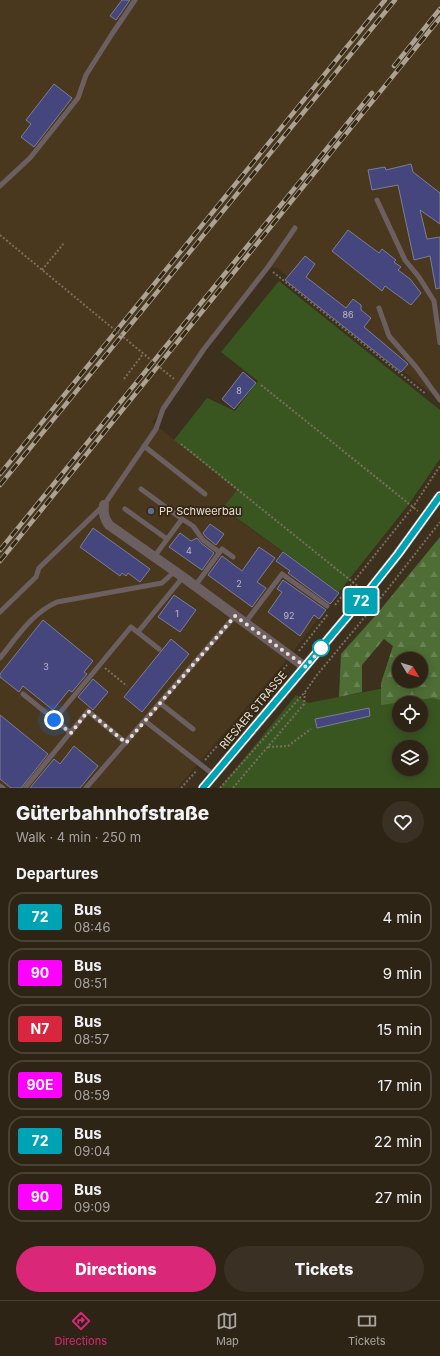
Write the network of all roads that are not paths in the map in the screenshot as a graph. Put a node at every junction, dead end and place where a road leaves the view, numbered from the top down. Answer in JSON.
{"nodes":[{"id":1,"x":135,"y":0,"type":"edge"},
{"id":2,"x":0,"y":186,"type":"edge"},
{"id":3,"x":377,"y":200,"type":"dead end"},
{"id":4,"x":295,"y":228,"type":"dead end"},
{"id":5,"x":379,"y":308,"type":"dead end"},
{"id":6,"x":440,"y":343,"type":"edge"},
{"id":7,"x":440,"y":400,"type":"edge"},
{"id":8,"x":144,"y":446,"type":"junction"},
{"id":9,"x":141,"y":489,"type":"dead end"},
{"id":10,"x":205,"y":494,"type":"dead end"},
{"id":11,"x":440,"y":496,"type":"edge"},
{"id":12,"x":104,"y":505,"type":"junction"},
{"id":13,"x":126,"y":509,"type":"dead end"},
{"id":14,"x":182,"y":518,"type":"junction"},
{"id":15,"x":167,"y":539,"type":"junction"},
{"id":16,"x":219,"y":552,"type":"junction"},
{"id":17,"x":154,"y":557,"type":"junction"},
{"id":18,"x":233,"y":557,"type":"dead end"},
{"id":19,"x":179,"y":574,"type":"junction"},
{"id":20,"x":195,"y":586,"type":"junction"},
{"id":21,"x":327,"y":606,"type":"dead end"},
{"id":22,"x":0,"y":612,"type":"edge"},
{"id":23,"x":235,"y":616,"type":"junction"},
{"id":24,"x":245,"y":623,"type":"junction"},
{"id":25,"x":138,"y":632,"type":"junction"},
{"id":26,"x":159,"y":649,"type":"dead end"},
{"id":27,"x":0,"y":658,"type":"edge"},
{"id":28,"x":306,"y":667,"type":"junction"},
{"id":29,"x":23,"y":694,"type":"dead end"},
{"id":30,"x":160,"y":703,"type":"junction"},
{"id":31,"x":54,"y":720,"type":"junction"},
{"id":32,"x":145,"y":721,"type":"junction"},
{"id":33,"x":193,"y":729,"type":"dead end"},
{"id":34,"x":71,"y":733,"type":"junction"},
{"id":35,"x":126,"y":743,"type":"junction"},
{"id":36,"x":214,"y":775,"type":"junction"},
{"id":37,"x":0,"y":786,"type":"edge"},
{"id":38,"x":2,"y":788,"type":"edge"},
{"id":39,"x":25,"y":788,"type":"edge"},
{"id":40,"x":86,"y":788,"type":"edge"},
{"id":41,"x":203,"y":788,"type":"edge"}],
"edges":[{"from":1,"to":2,"type":"lane"},
{"from":3,"to":6,"type":"lane"},
{"from":4,"to":8,"type":"lane"},
{"from":5,"to":7,"type":"lane"},
{"from":8,"to":10,"type":"lane"},
{"from":8,"to":12,"type":"lane"},
{"from":9,"to":14,"type":"lane"},
{"from":11,"to":28,"type":"main road","name":"RIESAER STRASSE"},
{"from":12,"to":17,"type":"street"},
{"from":12,"to":22,"type":"lane"},
{"from":13,"to":15,"type":"lane"},
{"from":14,"to":15,"type":"lane"},
{"from":14,"to":16,"type":"lane"},
{"from":15,"to":17,"type":"lane"},
{"from":16,"to":18,"type":"lane"},
{"from":16,"to":20,"type":"lane"},
{"from":17,"to":19,"type":"street"},
{"from":19,"to":20,"type":"street"},
{"from":19,"to":25,"type":"lane"},
{"from":19,"to":27,"type":"lane"},
{"from":20,"to":23,"type":"street"},
{"from":21,"to":24,"type":"lane"},
{"from":23,"to":24,"type":"street"},
{"from":23,"to":30,"type":"lane"},
{"from":24,"to":28,"type":"street"},
{"from":25,"to":26,"type":"lane"},
{"from":25,"to":31,"type":"lane"},
{"from":28,"to":36,"type":"main road","name":"RIESAER STRASSE"},
{"from":29,"to":31,"type":"lane"},
{"from":30,"to":32,"type":"lane"},
{"from":30,"to":33,"type":"lane"},
{"from":31,"to":34,"type":"lane"},
{"from":32,"to":35,"type":"lane"},
{"from":32,"to":36,"type":"lane"},
{"from":34,"to":35,"type":"lane"},
{"from":34,"to":39,"type":"lane"},
{"from":35,"to":40,"type":"lane"},
{"from":36,"to":41,"type":"main road","name":"RIESAER STRASSE"},
{"from":37,"to":38,"type":"lane"}]}
